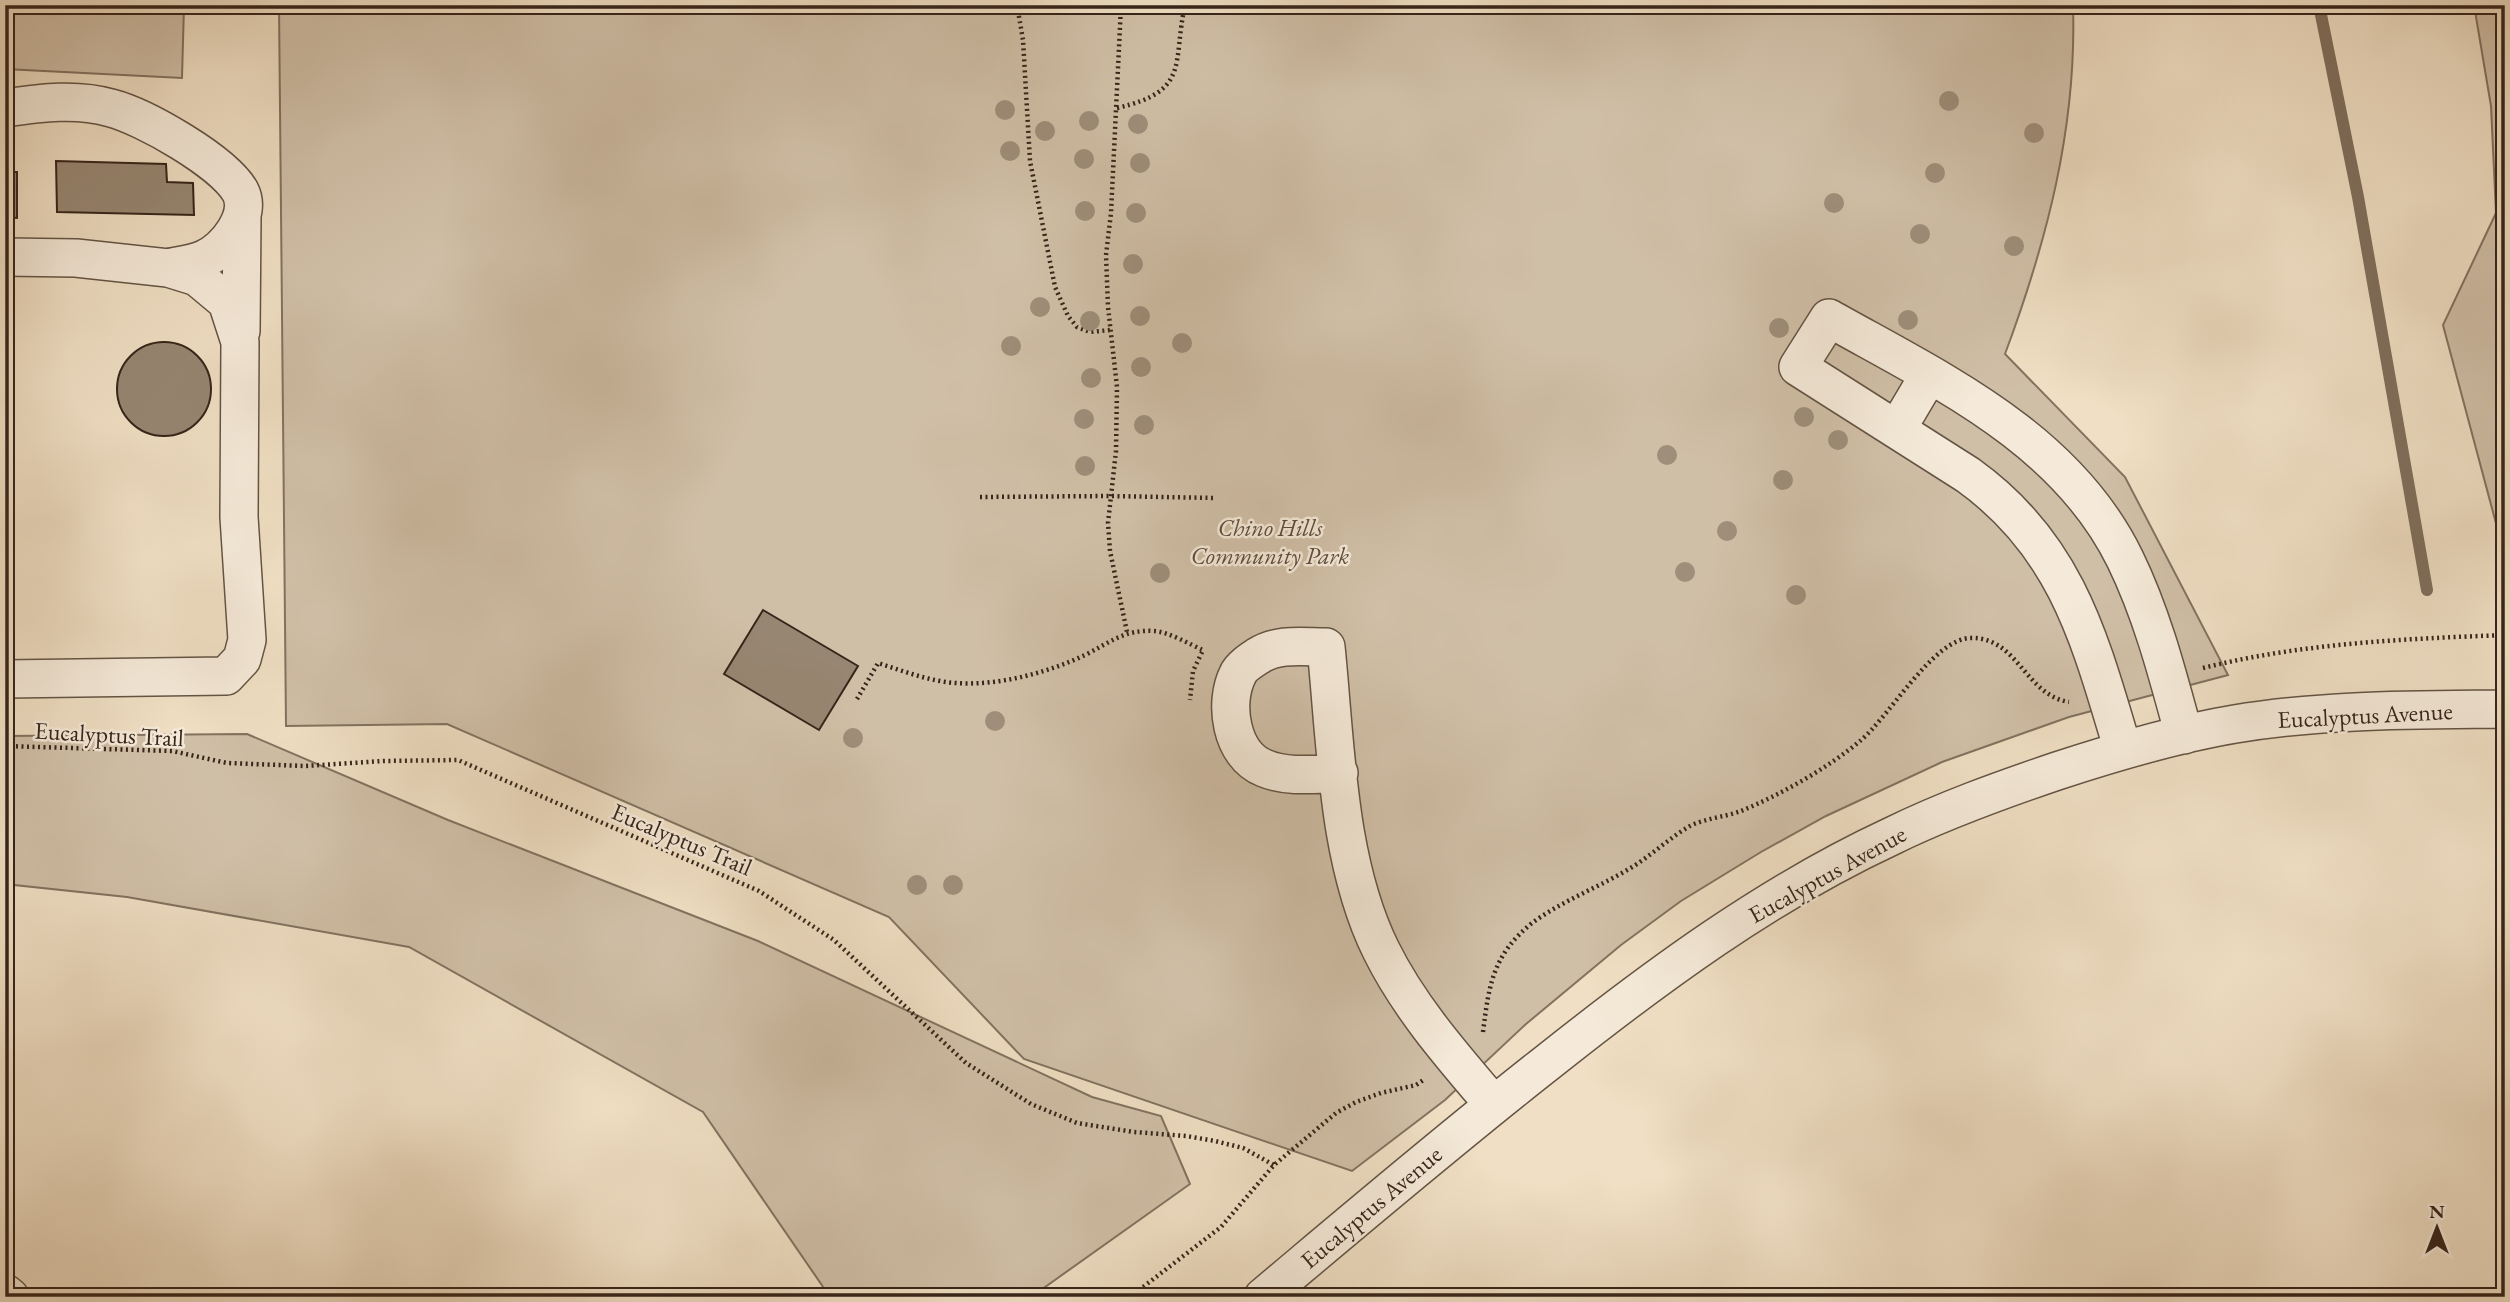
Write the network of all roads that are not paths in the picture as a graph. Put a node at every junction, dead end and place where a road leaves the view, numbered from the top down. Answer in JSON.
{"nodes":[{"id":1,"x":5,"y":108,"type":"edge"},
{"id":2,"x":242,"y":217,"type":"junction"},
{"id":3,"x":5,"y":257,"type":"edge"},
{"id":4,"x":168,"y":268,"type":"junction"},
{"id":5,"x":240,"y":342,"type":"junction"},
{"id":6,"x":1929,"y":374,"type":"junction"},
{"id":7,"x":1897,"y":429,"type":"junction"},
{"id":8,"x":5,"y":679,"type":"edge"},
{"id":9,"x":2505,"y":709,"type":"edge"},
{"id":10,"x":2184,"y":735,"type":"junction"},
{"id":11,"x":2123,"y":750,"type":"junction"},
{"id":12,"x":1339,"y":773,"type":"junction"},
{"id":13,"x":1494,"y":1105,"type":"junction"},
{"id":14,"x":5,"y":1293,"type":"edge"},
{"id":15,"x":10,"y":1297,"type":"edge"},
{"id":16,"x":1263,"y":1297,"type":"edge"}],
"edges":[{"from":1,"to":2,"type":"street"},
{"from":2,"to":4,"type":"street"},
{"from":2,"to":5,"type":"street"},
{"from":3,"to":4,"type":"street"},
{"from":4,"to":5,"type":"street"},
{"from":5,"to":8,"type":"street"},
{"from":6,"to":7,"type":"street"},
{"from":6,"to":7,"type":"street"},
{"from":6,"to":10,"type":"street"},
{"from":7,"to":11,"type":"street"},
{"from":9,"to":10,"type":"street","name":"Eucalyptus Avenue"},
{"from":10,"to":11,"type":"street","name":"Eucalyptus Avenue"},
{"from":11,"to":13,"type":"street","name":"Eucalyptus Avenue"},
{"from":12,"to":12,"type":"street"},
{"from":12,"to":13,"type":"street"},
{"from":13,"to":16,"type":"street","name":"Eucalyptus Avenue"},
{"from":14,"to":15,"type":"street"}]}
